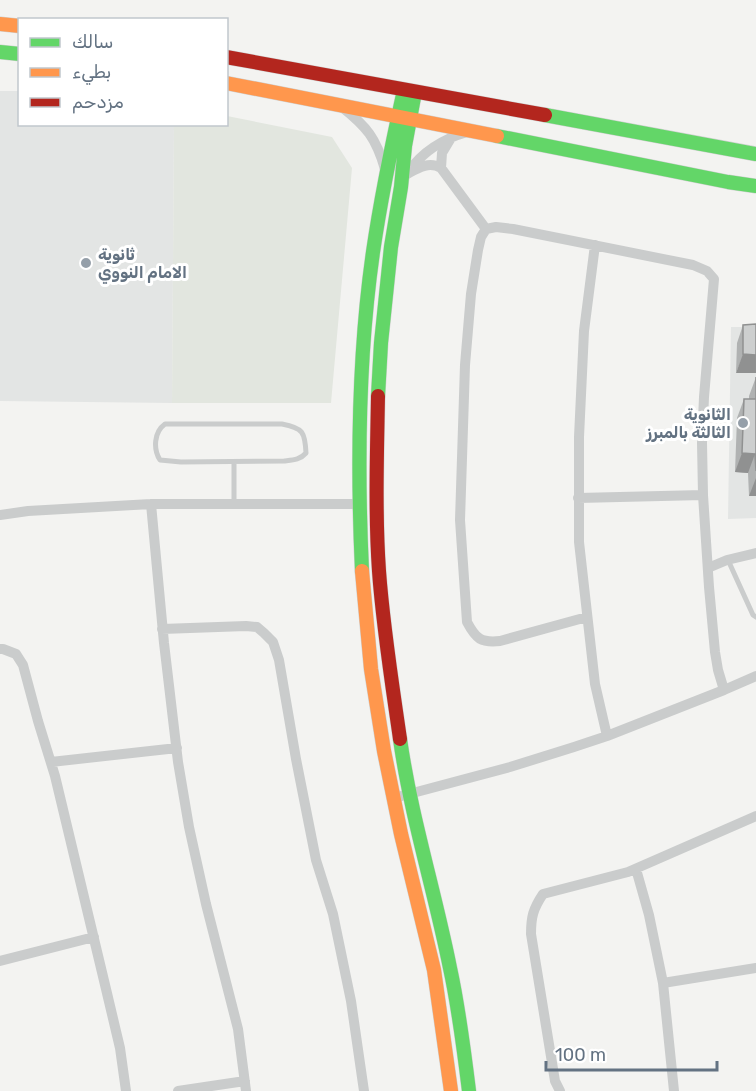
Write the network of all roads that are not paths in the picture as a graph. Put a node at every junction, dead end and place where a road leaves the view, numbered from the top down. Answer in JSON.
{"nodes":[{"id":1,"x":0,"y":24,"type":"edge"},
{"id":2,"x":18,"y":26,"type":"edge"},
{"id":3,"x":0,"y":52,"type":"edge"},
{"id":4,"x":18,"y":54,"type":"edge"},
{"id":5,"x":228,"y":57,"type":"edge"},
{"id":6,"x":228,"y":82,"type":"edge"},
{"id":7,"x":410,"y":91,"type":"junction"},
{"id":8,"x":340,"y":105,"type":"junction"},
{"id":9,"x":404,"y":118,"type":"junction"},
{"id":10,"x":471,"y":131,"type":"junction"},
{"id":11,"x":452,"y":137,"type":"junction"},
{"id":12,"x":756,"y":154,"type":"edge"},
{"id":13,"x":441,"y":168,"type":"junction"},
{"id":14,"x":386,"y":171,"type":"junction"},
{"id":15,"x":407,"y":174,"type":"junction"},
{"id":16,"x":756,"y":186,"type":"edge"},
{"id":17,"x":401,"y":187,"type":"junction"},
{"id":18,"x":486,"y":229,"type":"junction"},
{"id":19,"x":595,"y":245,"type":"junction"},
{"id":20,"x":234,"y":462,"type":"junction"},
{"id":21,"x":704,"y":495,"type":"junction"},
{"id":22,"x":578,"y":498,"type":"junction"},
{"id":23,"x":234,"y":503,"type":"junction"},
{"id":24,"x":151,"y":504,"type":"junction"},
{"id":25,"x":358,"y":504,"type":"junction"},
{"id":26,"x":0,"y":516,"type":"edge"},
{"id":27,"x":756,"y":553,"type":"edge"},
{"id":28,"x":727,"y":560,"type":"junction"},
{"id":29,"x":708,"y":568,"type":"junction"},
{"id":30,"x":587,"y":616,"type":"junction"},
{"id":31,"x":756,"y":617,"type":"edge"},
{"id":32,"x":162,"y":629,"type":"junction"},
{"id":33,"x":0,"y":649,"type":"edge"},
{"id":34,"x":756,"y":676,"type":"edge"},
{"id":35,"x":724,"y":690,"type":"junction"},
{"id":36,"x":607,"y":736,"type":"junction"},
{"id":37,"x":177,"y":748,"type":"junction"},
{"id":38,"x":51,"y":762,"type":"junction"},
{"id":39,"x":410,"y":794,"type":"junction"},
{"id":40,"x":394,"y":798,"type":"junction"},
{"id":41,"x":756,"y":816,"type":"edge"},
{"id":42,"x":636,"y":868,"type":"junction"},
{"id":43,"x":94,"y":937,"type":"junction"},
{"id":44,"x":0,"y":961,"type":"edge"},
{"id":45,"x":756,"y":968,"type":"edge"},
{"id":46,"x":663,"y":983,"type":"junction"},
{"id":47,"x":246,"y":1086,"type":"edge"},
{"id":48,"x":126,"y":1091,"type":"edge"},
{"id":49,"x":178,"y":1091,"type":"edge"},
{"id":50,"x":364,"y":1091,"type":"edge"},
{"id":51,"x":451,"y":1091,"type":"edge"},
{"id":52,"x":469,"y":1091,"type":"edge"},
{"id":53,"x":560,"y":1091,"type":"edge"},
{"id":54,"x":674,"y":1091,"type":"edge"}],
"edges":[{"from":1,"to":2,"type":"street"},
{"from":3,"to":4,"type":"street"},
{"from":5,"to":7,"type":"street"},
{"from":6,"to":8,"type":"street"},
{"from":7,"to":9,"type":"street"},
{"from":7,"to":12,"type":"street"},
{"from":8,"to":9,"type":"street"},
{"from":8,"to":14,"type":"street"},
{"from":9,"to":10,"type":"street"},
{"from":9,"to":14,"type":"street"},
{"from":9,"to":17,"type":"street"},
{"from":10,"to":11,"type":"street"},
{"from":10,"to":16,"type":"street"},
{"from":11,"to":13,"type":"street"},
{"from":11,"to":15,"type":"street"},
{"from":13,"to":15,"type":"street"},
{"from":13,"to":18,"type":"street"},
{"from":14,"to":25,"type":"street"},
{"from":15,"to":17,"type":"street"},
{"from":17,"to":39,"type":"street"},
{"from":18,"to":19,"type":"street"},
{"from":18,"to":30,"type":"street"},
{"from":19,"to":21,"type":"street"},
{"from":19,"to":22,"type":"street"},
{"from":20,"to":20,"type":"lane"},
{"from":20,"to":23,"type":"lane"},
{"from":21,"to":22,"type":"street"},
{"from":21,"to":29,"type":"street"},
{"from":22,"to":30,"type":"street"},
{"from":23,"to":24,"type":"street"},
{"from":23,"to":25,"type":"street"},
{"from":24,"to":26,"type":"street"},
{"from":24,"to":32,"type":"street"},
{"from":25,"to":40,"type":"street"},
{"from":27,"to":28,"type":"street"},
{"from":28,"to":29,"type":"street"},
{"from":28,"to":31,"type":"lane"},
{"from":29,"to":35,"type":"street"},
{"from":30,"to":36,"type":"street"},
{"from":32,"to":37,"type":"street"},
{"from":32,"to":50,"type":"street"},
{"from":33,"to":38,"type":"street"},
{"from":34,"to":35,"type":"street"},
{"from":35,"to":36,"type":"street"},
{"from":36,"to":39,"type":"street"},
{"from":37,"to":38,"type":"street"},
{"from":37,"to":47,"type":"street"},
{"from":38,"to":43,"type":"street"},
{"from":39,"to":40,"type":"street"},
{"from":39,"to":52,"type":"street"},
{"from":40,"to":51,"type":"street"},
{"from":41,"to":42,"type":"street"},
{"from":42,"to":46,"type":"street"},
{"from":42,"to":53,"type":"street"},
{"from":43,"to":44,"type":"street"},
{"from":43,"to":48,"type":"street"},
{"from":45,"to":46,"type":"street"},
{"from":46,"to":54,"type":"street"},
{"from":47,"to":49,"type":"street"}]}
